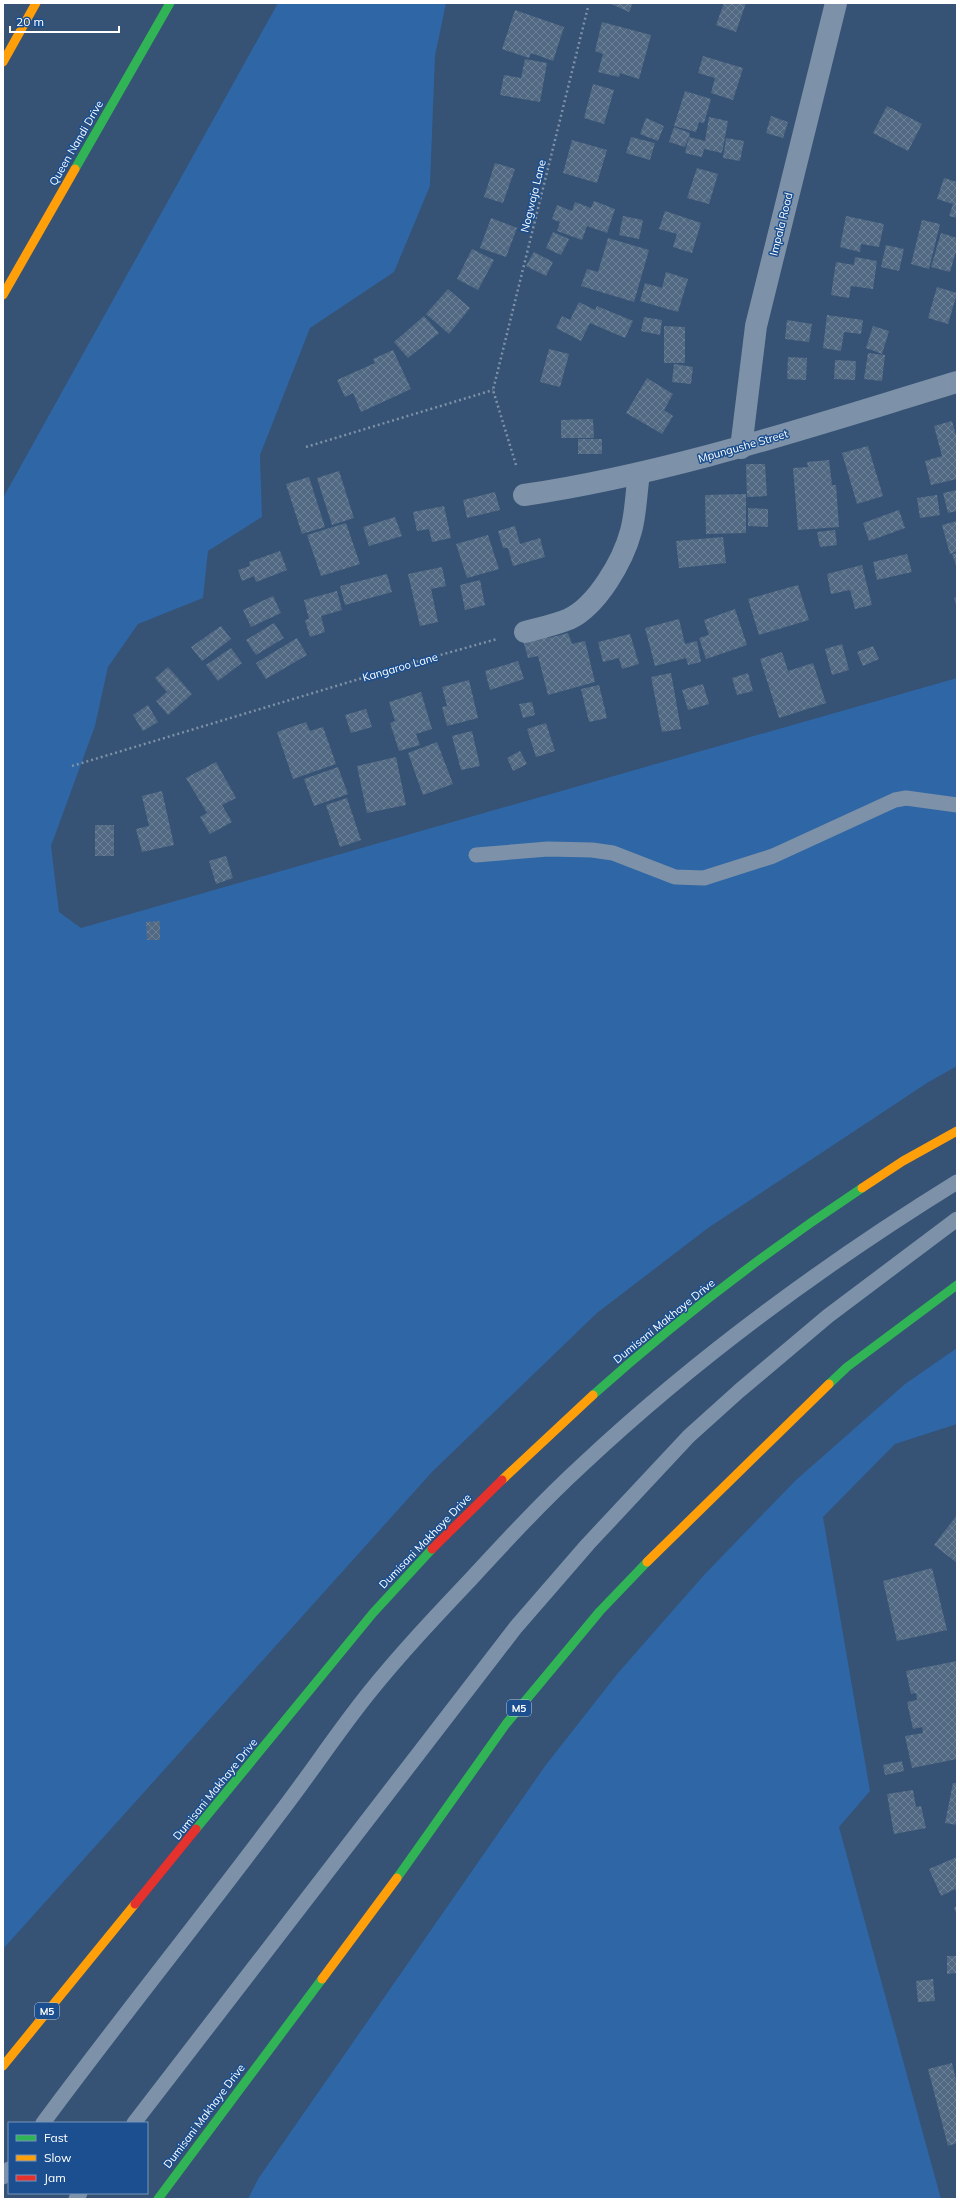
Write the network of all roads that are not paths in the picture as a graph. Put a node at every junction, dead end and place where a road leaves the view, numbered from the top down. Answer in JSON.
{"nodes":[{"id":1,"x":36,"y":3,"type":"edge"},
{"id":2,"x":170,"y":3,"type":"edge"},
{"id":3,"x":836,"y":3,"type":"edge"},
{"id":4,"x":3,"y":62,"type":"edge"},
{"id":5,"x":3,"y":294,"type":"edge"},
{"id":6,"x":957,"y":382,"type":"edge"},
{"id":7,"x":741,"y":448,"type":"junction"},
{"id":8,"x":639,"y":474,"type":"junction"},
{"id":9,"x":524,"y":494,"type":"road end"},
{"id":10,"x":525,"y":632,"type":"road end"},
{"id":11,"x":957,"y":805,"type":"edge"},
{"id":12,"x":476,"y":855,"type":"dead end"},
{"id":13,"x":957,"y":1131,"type":"edge"},
{"id":14,"x":957,"y":1182,"type":"edge"},
{"id":15,"x":957,"y":1219,"type":"edge"},
{"id":16,"x":957,"y":1285,"type":"edge"},
{"id":17,"x":4,"y":2064,"type":"edge"},
{"id":18,"x":44,"y":2122,"type":"edge"},
{"id":19,"x":135,"y":2122,"type":"edge"},
{"id":20,"x":158,"y":2199,"type":"edge"}],
"edges":[{"from":1,"to":4,"type":"main road"},
{"from":2,"to":5,"type":"main road","name":"Queen Nandi Drive"},
{"from":3,"to":7,"type":"street","name":"Impala Road"},
{"from":6,"to":7,"type":"street","name":"Mpungushe Street"},
{"from":7,"to":8,"type":"street","name":"Mpungushe Street"},
{"from":8,"to":9,"type":"street","name":"Mpungushe Street"},
{"from":8,"to":10,"type":"street"},
{"from":11,"to":12,"type":"lane"},
{"from":13,"to":17,"type":"main road","name":"Dumisani Makhaye Drive","number":"M5"},
{"from":14,"to":18,"type":"lane"},
{"from":15,"to":19,"type":"lane"},
{"from":16,"to":20,"type":"main road","name":"Dumisani Makhaye Drive","number":"M5"}]}
